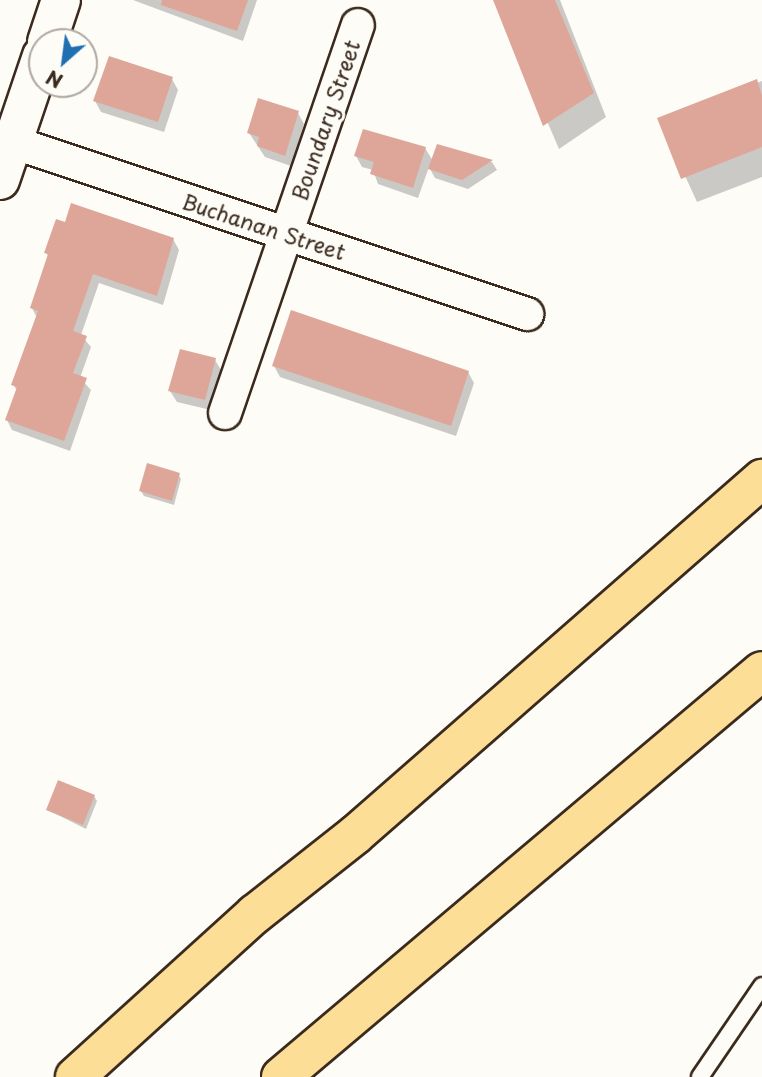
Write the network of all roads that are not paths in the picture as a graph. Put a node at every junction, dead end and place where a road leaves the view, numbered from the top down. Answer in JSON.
{"nodes":[{"id":1,"x":61,"y":0,"type":"edge"},
{"id":2,"x":358,"y":25,"type":"dead end"},
{"id":3,"x":52,"y":28,"type":"edge"},
{"id":4,"x":28,"y":89,"type":"edge"},
{"id":5,"x":6,"y":140,"type":"edge"},
{"id":6,"x":0,"y":180,"type":"edge"},
{"id":7,"x":286,"y":233,"type":"junction"},
{"id":8,"x":527,"y":314,"type":"dead end"},
{"id":9,"x":225,"y":413,"type":"dead end"},
{"id":10,"x":762,"y":479,"type":"edge"},
{"id":11,"x":762,"y":671,"type":"edge"},
{"id":12,"x":762,"y":986,"type":"edge"},
{"id":13,"x":75,"y":1077,"type":"edge"},
{"id":14,"x":281,"y":1077,"type":"edge"},
{"id":15,"x":700,"y":1077,"type":"edge"}],
"edges":[{"from":1,"to":3,"type":"street"},
{"from":2,"to":7,"type":"street","name":"Boundary Street"},
{"from":4,"to":5,"type":"street"},
{"from":5,"to":6,"type":"street"},
{"from":5,"to":7,"type":"street","name":"Buchanan Street"},
{"from":7,"to":8,"type":"street","name":"Buchanan Street"},
{"from":7,"to":9,"type":"street","name":"Boundary Street"},
{"from":10,"to":13,"type":"highway"},
{"from":11,"to":14,"type":"highway"},
{"from":12,"to":15,"type":"lane"}]}
